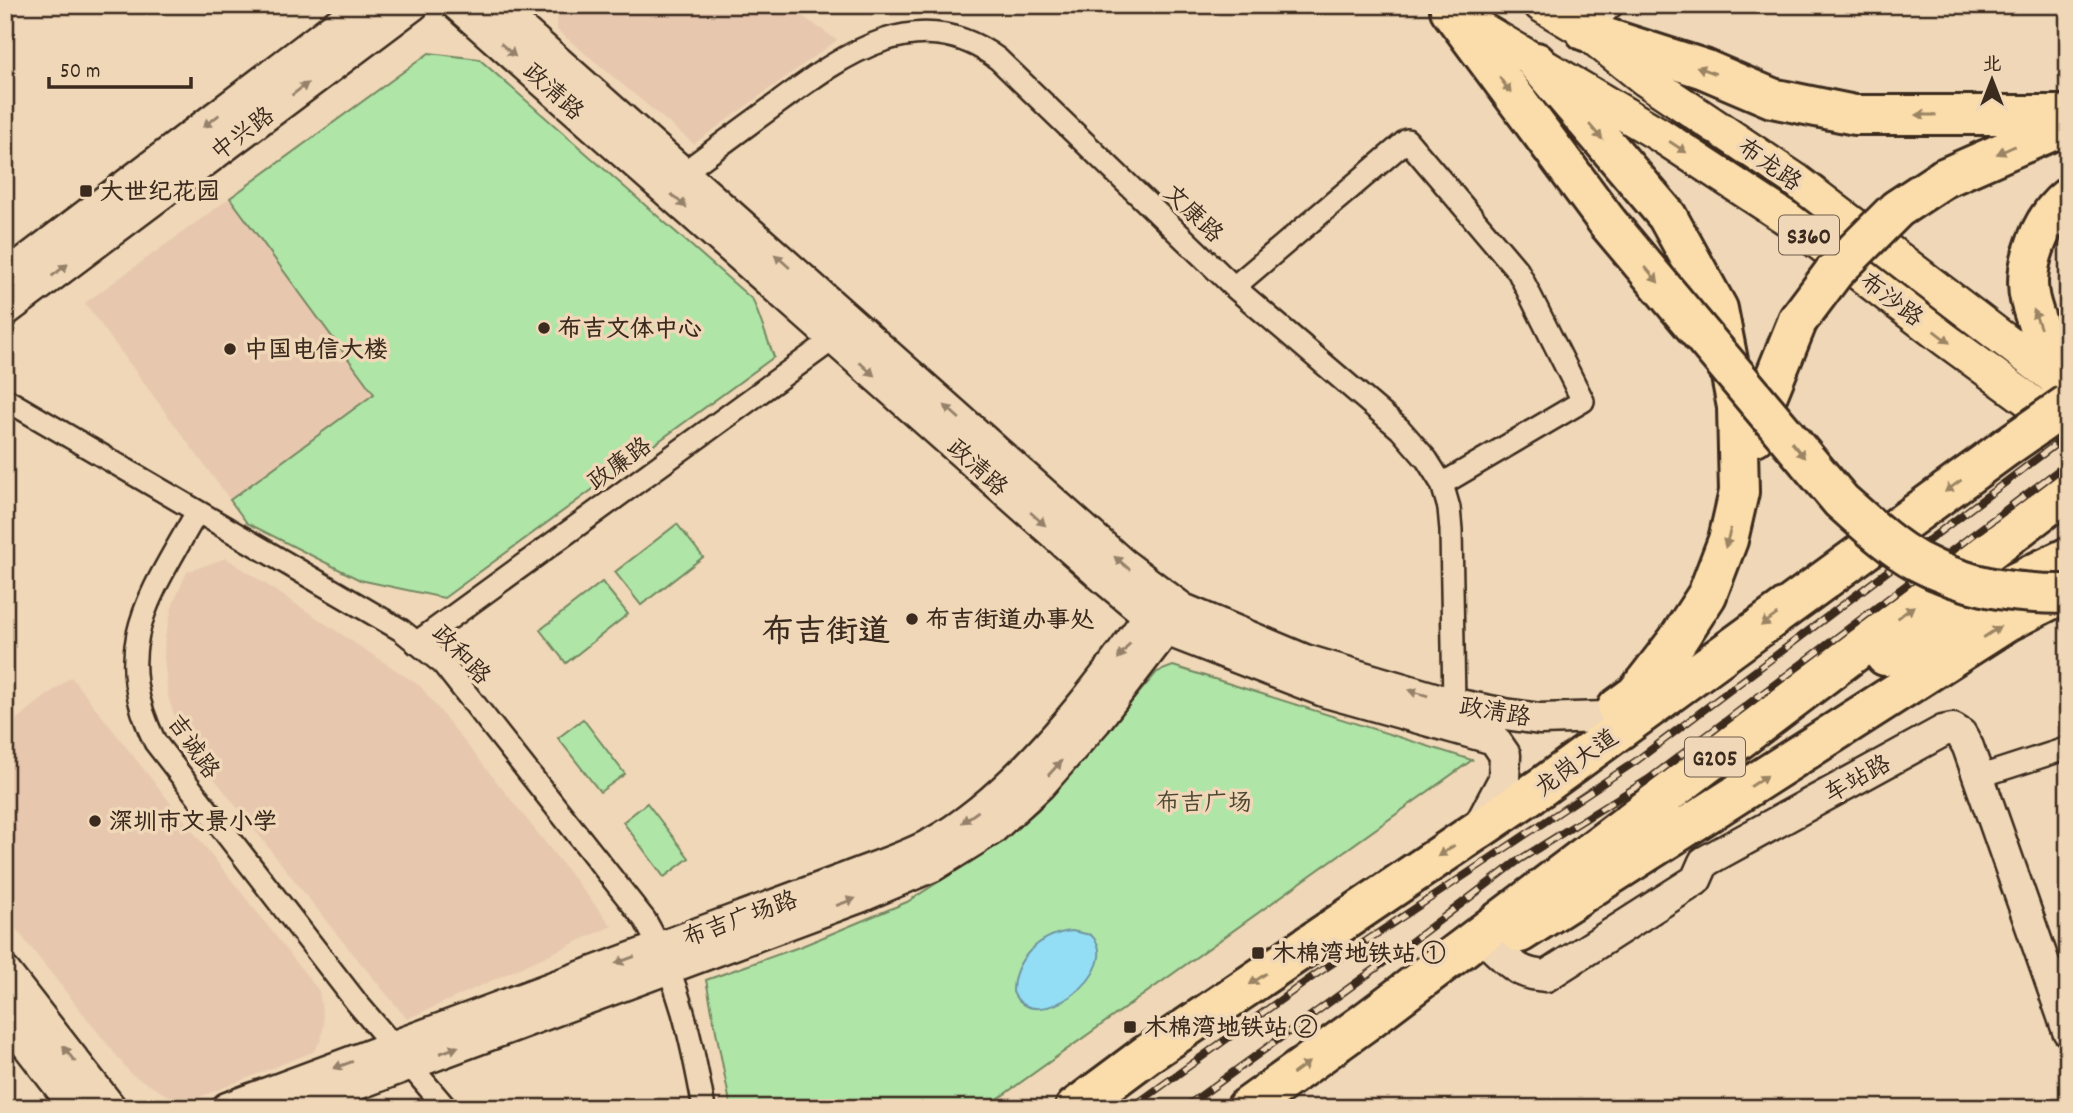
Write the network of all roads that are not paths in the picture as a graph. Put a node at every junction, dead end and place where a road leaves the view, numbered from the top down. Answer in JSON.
{"nodes":[{"id":1,"x":363,"y":5,"type":"edge"},
{"id":2,"x":413,"y":5,"type":"edge"},
{"id":3,"x":457,"y":5,"type":"edge"},
{"id":4,"x":494,"y":5,"type":"edge"},
{"id":5,"x":529,"y":5,"type":"edge"},
{"id":6,"x":1541,"y":5,"type":"edge"},
{"id":7,"x":1446,"y":8,"type":"edge"},
{"id":8,"x":1599,"y":18,"type":"edge"},
{"id":9,"x":545,"y":51,"type":"junction"},
{"id":10,"x":1536,"y":62,"type":"junction"},
{"id":11,"x":2068,"y":114,"type":"edge"},
{"id":12,"x":2068,"y":124,"type":"edge"},
{"id":13,"x":683,"y":173,"type":"junction"},
{"id":14,"x":2068,"y":197,"type":"edge"},
{"id":15,"x":5,"y":277,"type":"edge"},
{"id":16,"x":1234,"y":287,"type":"junction"},
{"id":17,"x":5,"y":311,"type":"edge"},
{"id":18,"x":844,"y":332,"type":"junction"},
{"id":19,"x":2065,"y":392,"type":"edge"},
{"id":20,"x":5,"y":399,"type":"edge"},
{"id":21,"x":2068,"y":429,"type":"edge"},
{"id":22,"x":1442,"y":484,"type":"junction"},
{"id":23,"x":2068,"y":491,"type":"edge"},
{"id":24,"x":1739,"y":492,"type":"junction"},
{"id":25,"x":197,"y":512,"type":"junction"},
{"id":26,"x":2068,"y":557,"type":"edge"},
{"id":27,"x":2068,"y":593,"type":"edge"},
{"id":28,"x":1165,"y":612,"type":"junction"},
{"id":29,"x":416,"y":643,"type":"junction"},
{"id":30,"x":1452,"y":715,"type":"junction"},
{"id":31,"x":1605,"y":717,"type":"junction"},
{"id":32,"x":2068,"y":748,"type":"edge"},
{"id":33,"x":1978,"y":777,"type":"junction"},
{"id":34,"x":1543,"y":786,"type":"junction"},
{"id":35,"x":1477,"y":830,"type":"junction"},
{"id":36,"x":1494,"y":949,"type":"junction"},
{"id":37,"x":665,"y":957,"type":"junction"},
{"id":38,"x":5,"y":972,"type":"edge"},
{"id":39,"x":2061,"y":992,"type":"edge"},
{"id":40,"x":5,"y":1016,"type":"edge"},
{"id":41,"x":1364,"y":1023,"type":"junction"},
{"id":42,"x":2068,"y":1031,"type":"edge"},
{"id":43,"x":401,"y":1055,"type":"junction"},
{"id":44,"x":76,"y":1108,"type":"edge"},
{"id":45,"x":111,"y":1108,"type":"edge"},
{"id":46,"x":227,"y":1108,"type":"edge"},
{"id":47,"x":293,"y":1108,"type":"edge"},
{"id":48,"x":446,"y":1108,"type":"edge"},
{"id":49,"x":704,"y":1108,"type":"edge"},
{"id":50,"x":1075,"y":1108,"type":"edge"},
{"id":51,"x":1246,"y":1108,"type":"edge"}],
"edges":[{"from":1,"to":15,"type":"street","name":"中兴路","one_way":true},
{"from":17,"to":2,"type":"street","name":"中兴路","one_way":true},
{"from":3,"to":18,"type":"street","name":"政清路","one_way":true},
{"from":4,"to":9,"type":"street","name":"政清路"},
{"from":5,"to":9,"type":"street"},
{"from":6,"to":8,"type":"main road","name":"布龙路","number":"S360"},
{"from":7,"to":10,"type":"main road","number":"S360"},
{"from":7,"to":27,"type":"highway","one_way":true,"bridge":true},
{"from":11,"to":8,"type":"highway","one_way":true},
{"from":8,"to":19,"type":"main road","name":"布龙路","number":"S360"},
{"from":9,"to":13,"type":"street","name":"政清路"},
{"from":10,"to":21,"type":"main road","name":"布沙路","number":"S360","one_way":true},
{"from":10,"to":24,"type":"highway","one_way":true},
{"from":12,"to":24,"type":"highway","one_way":true,"bridge":true},
{"from":13,"to":16,"type":"street","name":"文康路"},
{"from":18,"to":13,"type":"street","name":"政清路","one_way":true},
{"from":19,"to":14,"type":"highway","one_way":true},
{"from":16,"to":22,"type":"street","name":"文康路"},
{"from":16,"to":22,"type":"street"},
{"from":18,"to":28,"type":"street","name":"政清路"},
{"from":18,"to":29,"type":"street","name":"政廉路"},
{"from":19,"to":34,"type":"highway","name":"龙岗大道","one_way":true,"bridge":true},
{"from":20,"to":25,"type":"street","name":"政和路"},
{"from":22,"to":30,"type":"street","name":"文康路"},
{"from":41,"to":23,"type":"highway","number":"G205","one_way":true},
{"from":24,"to":31,"type":"highway","one_way":true},
{"from":25,"to":29,"type":"street","name":"政和路"},
{"from":25,"to":43,"type":"street","name":"吉诚路"},
{"from":26,"to":36,"type":"highway"},
{"from":36,"to":27,"type":"highway","one_way":true},
{"from":28,"to":30,"type":"street","name":"政清路"},
{"from":28,"to":37,"type":"street","name":"布吉广场路"},
{"from":29,"to":37,"type":"street","name":"政和路"},
{"from":30,"to":31,"type":"street","name":"政清路"},
{"from":30,"to":35,"type":"street","name":"政清路"},
{"from":31,"to":34,"type":"highway"},
{"from":32,"to":33,"type":"street"},
{"from":33,"to":36,"type":"street","name":"车站路"},
{"from":33,"to":39,"type":"street","name":"车站路"},
{"from":34,"to":35,"type":"highway","name":"龙岗大道"},
{"from":35,"to":50,"type":"highway","name":"龙岗大道","one_way":true},
{"from":36,"to":41,"type":"highway"},
{"from":37,"to":43,"type":"street","name":"布吉广场路"},
{"from":37,"to":49,"type":"street","name":"政和路"},
{"from":45,"to":38,"type":"street","one_way":true},
{"from":39,"to":42,"type":"street","name":"车站路"},
{"from":40,"to":44,"type":"street"},
{"from":51,"to":41,"type":"highway","number":"G205","one_way":true},
{"from":43,"to":46,"type":"street","name":"布吉广场路","one_way":true},
{"from":43,"to":47,"type":"street","name":"布吉广场路"},
{"from":43,"to":48,"type":"street","name":"吉诚路"}]}
